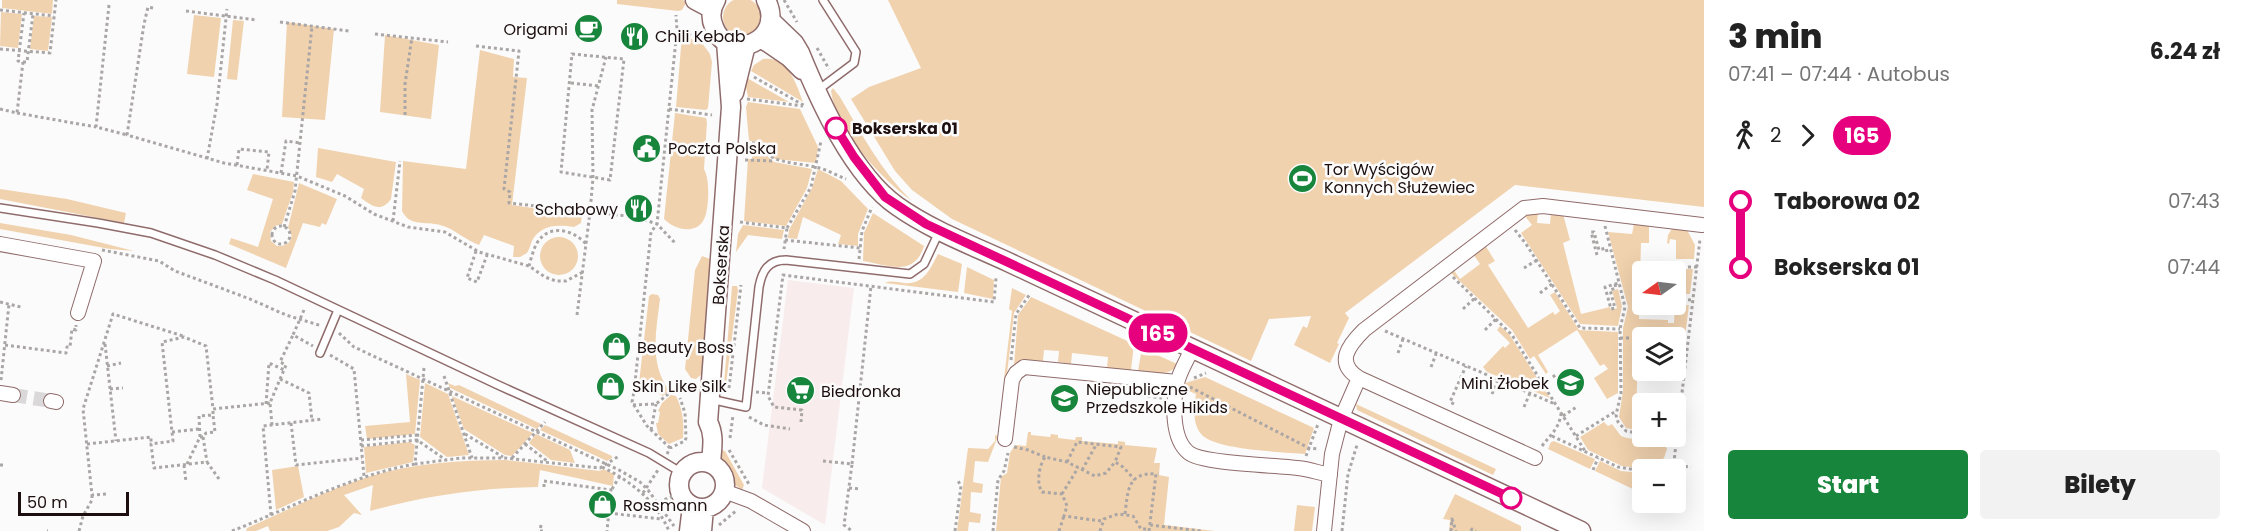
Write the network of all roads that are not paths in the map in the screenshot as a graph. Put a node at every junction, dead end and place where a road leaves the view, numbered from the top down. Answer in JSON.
{"nodes":[{"id":1,"x":695,"y":0,"type":"edge"},
{"id":2,"x":766,"y":0,"type":"edge"},
{"id":3,"x":823,"y":0,"type":"edge"},
{"id":4,"x":714,"y":5,"type":"edge"},
{"id":5,"x":770,"y":20,"type":"junction"},
{"id":6,"x":726,"y":42,"type":"junction"},
{"id":7,"x":753,"y":42,"type":"junction"},
{"id":8,"x":814,"y":86,"type":"junction"},
{"id":9,"x":737,"y":103,"type":"junction"},
{"id":10,"x":0,"y":208,"type":"edge"},
{"id":11,"x":1702,"y":225,"type":"road end"},
{"id":12,"x":940,"y":230,"type":"junction"},
{"id":13,"x":0,"y":244,"type":"edge"},
{"id":14,"x":338,"y":310,"type":"junction"},
{"id":15,"x":78,"y":313,"type":"road end"},
{"id":16,"x":1192,"y":349,"type":"junction"},
{"id":17,"x":321,"y":352,"type":"road end"},
{"id":18,"x":1359,"y":378,"type":"junction"},
{"id":19,"x":1177,"y":382,"type":"junction"},
{"id":20,"x":710,"y":399,"type":"junction"},
{"id":21,"x":1341,"y":419,"type":"junction"},
{"id":22,"x":1010,"y":442,"type":"road end"},
{"id":23,"x":1535,"y":458,"type":"road end"},
{"id":24,"x":704,"y":462,"type":"junction"},
{"id":25,"x":682,"y":473,"type":"junction"},
{"id":26,"x":1330,"y":475,"type":"junction"},
{"id":27,"x":724,"y":491,"type":"junction"},
{"id":28,"x":692,"y":502,"type":"junction"},
{"id":29,"x":689,"y":531,"type":"edge"},
{"id":30,"x":702,"y":531,"type":"edge"},
{"id":31,"x":803,"y":531,"type":"edge"},
{"id":32,"x":1324,"y":531,"type":"edge"},
{"id":33,"x":1581,"y":531,"type":"edge"}],
"edges":[{"from":1,"to":4,"type":"street"},
{"from":2,"to":5,"type":"street"},
{"from":3,"to":8,"type":"lane"},
{"from":4,"to":6,"type":"street"},
{"from":5,"to":7,"type":"street","name":"Bokserska"},
{"from":5,"to":8,"type":"street"},
{"from":6,"to":7,"type":"street"},
{"from":6,"to":9,"type":"street","name":"Bokserska"},
{"from":7,"to":8,"type":"street"},
{"from":7,"to":9,"type":"street","name":"Bokserska"},
{"from":8,"to":12,"type":"street"},
{"from":9,"to":20,"type":"street","name":"Bokserska"},
{"from":10,"to":14,"type":"lane"},
{"from":11,"to":18,"type":"street"},
{"from":12,"to":16,"type":"street"},
{"from":12,"to":20,"type":"lane"},
{"from":13,"to":15,"type":"street"},
{"from":14,"to":17,"type":"lane"},
{"from":14,"to":25,"type":"lane"},
{"from":16,"to":19,"type":"street"},
{"from":16,"to":21,"type":"street"},
{"from":18,"to":21,"type":"street"},
{"from":18,"to":23,"type":"street"},
{"from":19,"to":22,"type":"street"},
{"from":19,"to":26,"type":"street"},
{"from":20,"to":24,"type":"street","name":"Bokserska"},
{"from":21,"to":26,"type":"street"},
{"from":21,"to":33,"type":"street"},
{"from":24,"to":25,"type":"street"},
{"from":24,"to":27,"type":"street"},
{"from":25,"to":28,"type":"street"},
{"from":26,"to":32,"type":"street"},
{"from":27,"to":28,"type":"street"},
{"from":27,"to":31,"type":"street"},
{"from":28,"to":29,"type":"street"},
{"from":28,"to":30,"type":"street"}]}
